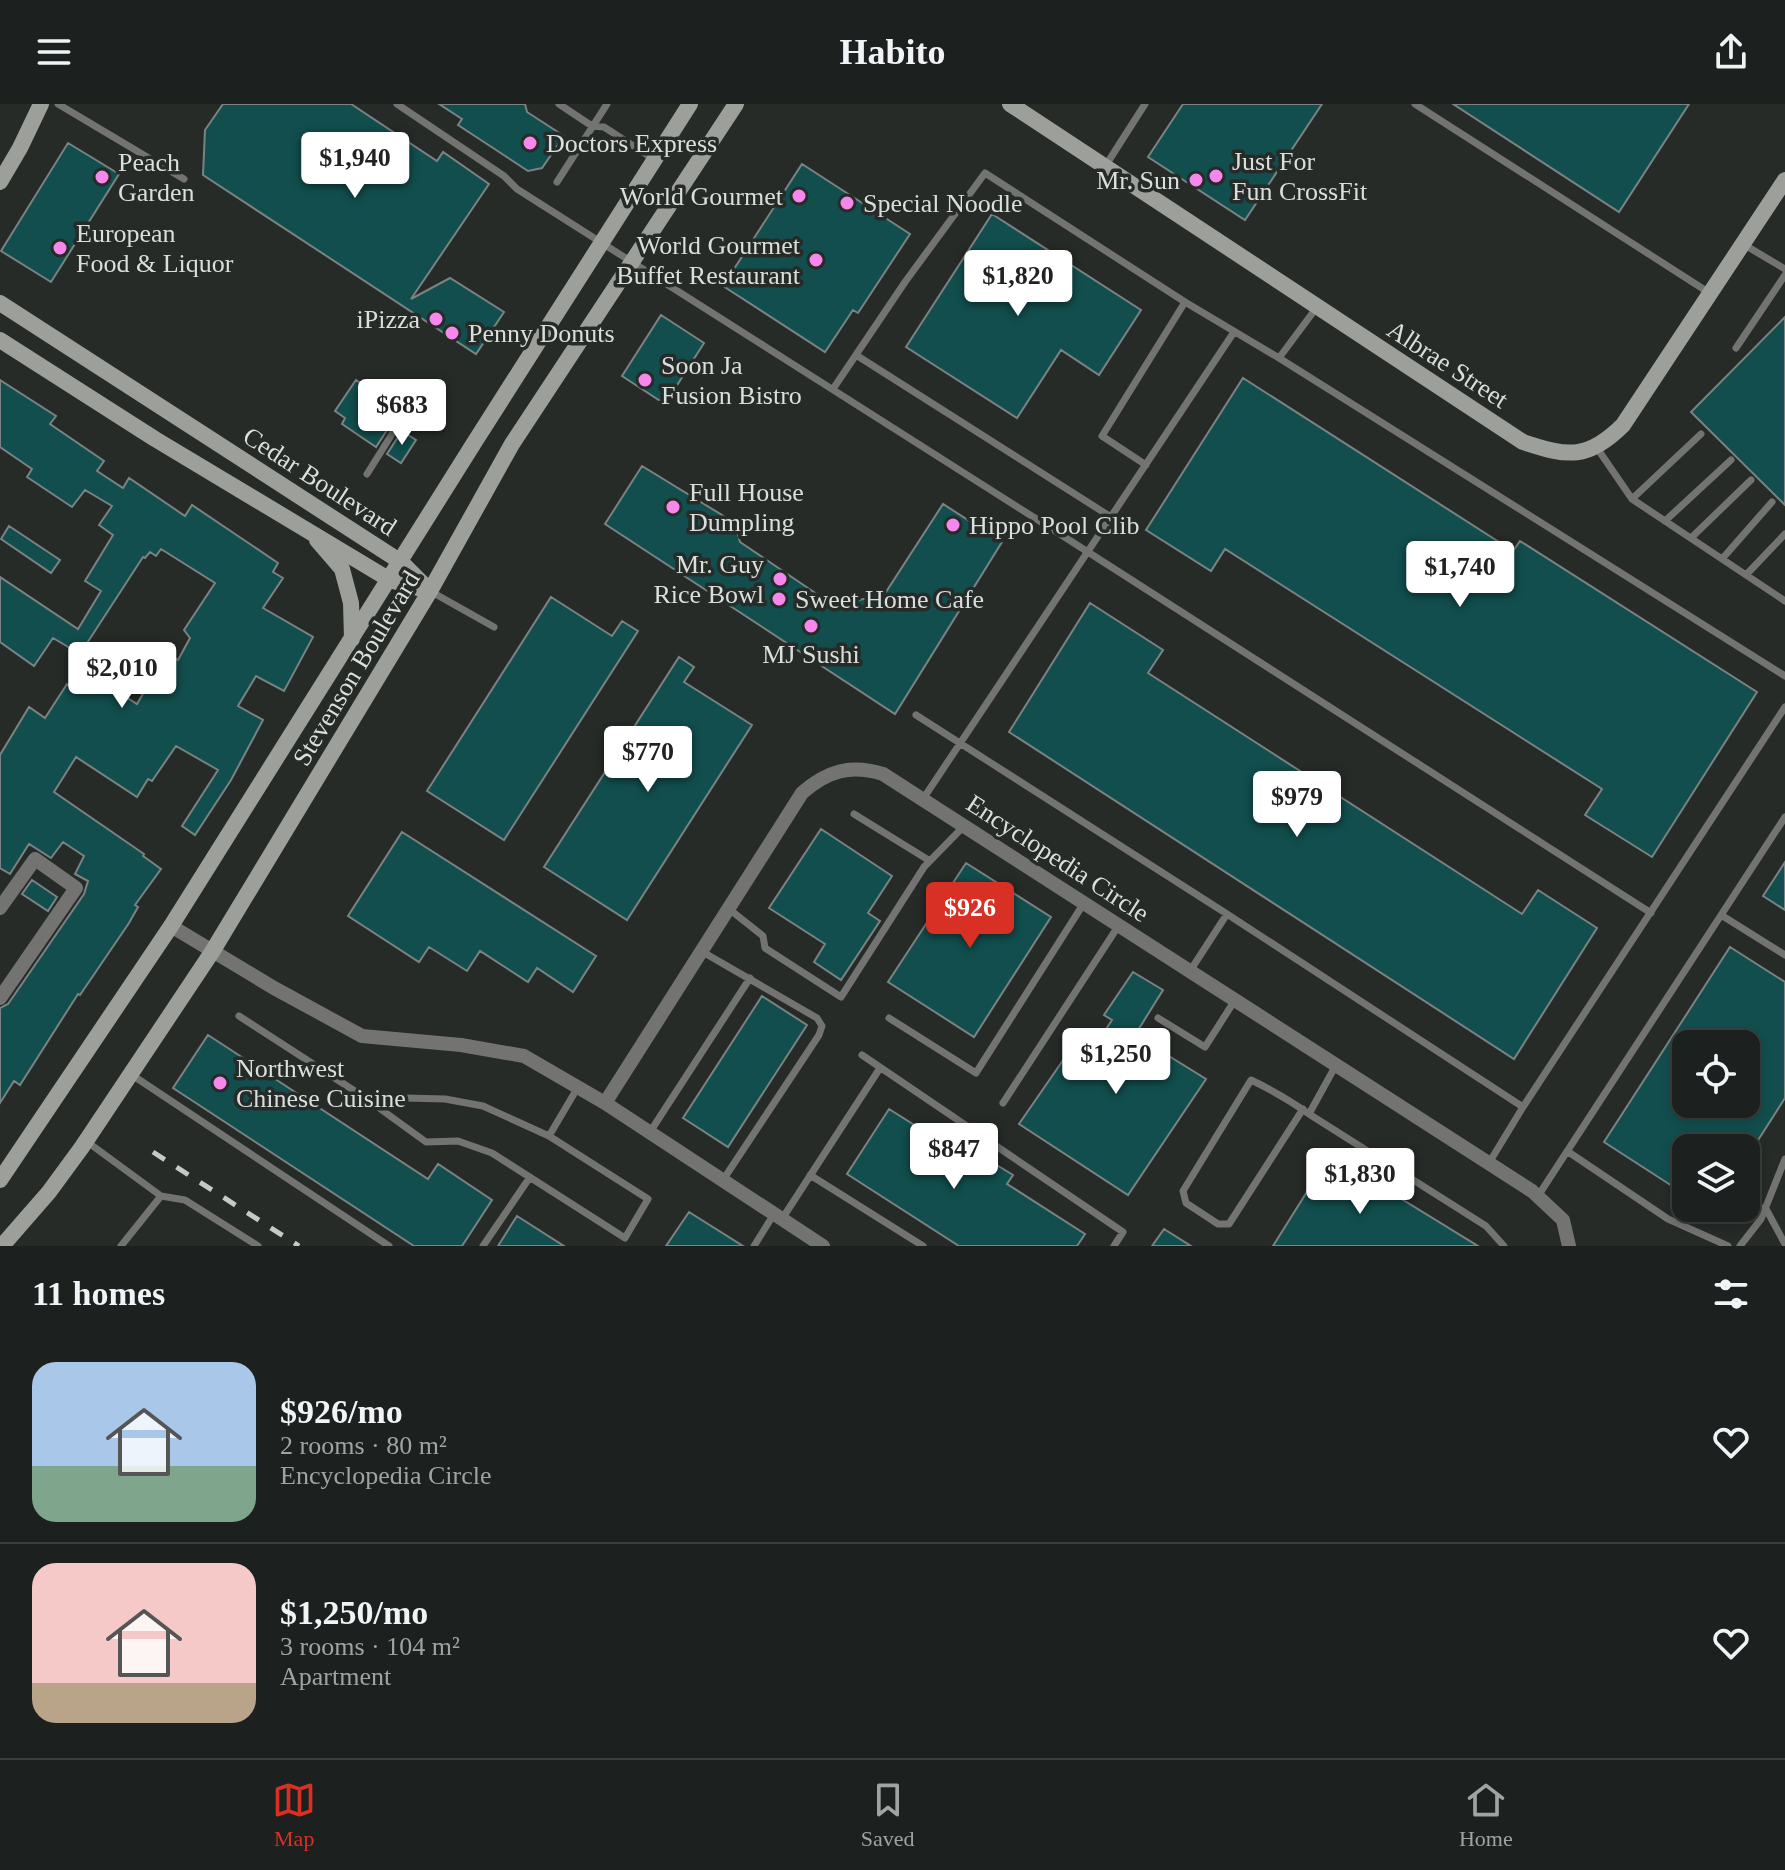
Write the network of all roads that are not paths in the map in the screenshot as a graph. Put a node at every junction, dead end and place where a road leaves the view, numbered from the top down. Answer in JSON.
{"nodes":[{"id":1,"x":41,"y":104,"type":"edge"},
{"id":2,"x":58,"y":104,"type":"edge"},
{"id":3,"x":397,"y":104,"type":"edge"},
{"id":4,"x":559,"y":104,"type":"edge"},
{"id":5,"x":607,"y":104,"type":"edge"},
{"id":6,"x":690,"y":104,"type":"edge"},
{"id":7,"x":736,"y":104,"type":"edge"},
{"id":8,"x":1010,"y":104,"type":"edge"},
{"id":9,"x":1145,"y":104,"type":"edge"},
{"id":10,"x":1415,"y":104,"type":"edge"},
{"id":11,"x":592,"y":126,"type":"junction"},
{"id":12,"x":655,"y":160,"type":"junction"},
{"id":13,"x":1105,"y":167,"type":"junction"},
{"id":14,"x":184,"y":179,"type":"dead end"},
{"id":15,"x":1785,"y":180,"type":"edge"},
{"id":16,"x":0,"y":182,"type":"edge"},
{"id":17,"x":557,"y":182,"type":"dead end"},
{"id":18,"x":602,"y":243,"type":"junction"},
{"id":19,"x":1743,"y":244,"type":"junction"},
{"id":20,"x":633,"y":263,"type":"junction"},
{"id":21,"x":1785,"y":272,"type":"edge"},
{"id":22,"x":1710,"y":294,"type":"junction"},
{"id":23,"x":1185,"y":302,"type":"junction"},
{"id":24,"x":0,"y":303,"type":"edge"},
{"id":25,"x":1317,"y":307,"type":"junction"},
{"id":26,"x":1234,"y":332,"type":"junction"},
{"id":27,"x":0,"y":340,"type":"edge"},
{"id":28,"x":1736,"y":348,"type":"dead end"},
{"id":29,"x":856,"y":355,"type":"junction"},
{"id":30,"x":1279,"y":358,"type":"junction"},
{"id":31,"x":833,"y":389,"type":"junction"},
{"id":32,"x":414,"y":399,"type":"dead end"},
{"id":33,"x":1701,"y":434,"type":"dead end"},
{"id":34,"x":1597,"y":448,"type":"junction"},
{"id":35,"x":1731,"y":460,"type":"dead end"},
{"id":36,"x":1146,"y":465,"type":"junction"},
{"id":37,"x":367,"y":474,"type":"dead end"},
{"id":38,"x":1751,"y":480,"type":"dead end"},
{"id":39,"x":1632,"y":499,"type":"junction"},
{"id":40,"x":1772,"y":502,"type":"dead end"},
{"id":41,"x":1111,"y":517,"type":"junction"},
{"id":42,"x":1665,"y":521,"type":"junction"},
{"id":43,"x":308,"y":530,"type":"junction"},
{"id":44,"x":1785,"y":534,"type":"edge"},
{"id":45,"x":1691,"y":538,"type":"junction"},
{"id":46,"x":1088,"y":552,"type":"junction"},
{"id":47,"x":1722,"y":559,"type":"junction"},
{"id":48,"x":401,"y":562,"type":"junction"},
{"id":49,"x":1746,"y":575,"type":"junction"},
{"id":50,"x":390,"y":580,"type":"junction"},
{"id":51,"x":430,"y":591,"type":"junction"},
{"id":52,"x":1785,"y":601,"type":"edge"},
{"id":53,"x":494,"y":627,"type":"dead end"},
{"id":54,"x":352,"y":640,"type":"junction"},
{"id":55,"x":1785,"y":676,"type":"edge"},
{"id":56,"x":1785,"y":707,"type":"edge"},
{"id":57,"x":916,"y":715,"type":"dead end"},
{"id":58,"x":961,"y":743,"type":"junction"},
{"id":59,"x":923,"y":800,"type":"junction"},
{"id":60,"x":854,"y":814,"type":"dead end"},
{"id":61,"x":1785,"y":817,"type":"edge"},
{"id":62,"x":964,"y":826,"type":"junction"},
{"id":63,"x":930,"y":861,"type":"junction"},
{"id":64,"x":1084,"y":903,"type":"junction"},
{"id":65,"x":0,"y":908,"type":"edge"},
{"id":66,"x":729,"y":909,"type":"junction"},
{"id":67,"x":1651,"y":913,"type":"junction"},
{"id":68,"x":1227,"y":914,"type":"junction"},
{"id":69,"x":1721,"y":915,"type":"junction"},
{"id":70,"x":1119,"y":925,"type":"junction"},
{"id":71,"x":171,"y":926,"type":"junction"},
{"id":72,"x":701,"y":951,"type":"junction"},
{"id":73,"x":212,"y":952,"type":"junction"},
{"id":74,"x":1785,"y":955,"type":"edge"},
{"id":75,"x":1190,"y":971,"type":"junction"},
{"id":76,"x":750,"y":978,"type":"junction"},
{"id":77,"x":0,"y":998,"type":"edge"},
{"id":78,"x":1235,"y":1000,"type":"junction"},
{"id":79,"x":239,"y":1016,"type":"dead end"},
{"id":80,"x":889,"y":1018,"type":"dead end"},
{"id":81,"x":1158,"y":1018,"type":"dead end"},
{"id":82,"x":862,"y":1055,"type":"dead end"},
{"id":83,"x":1336,"y":1065,"type":"junction"},
{"id":84,"x":880,"y":1068,"type":"junction"},
{"id":85,"x":131,"y":1074,"type":"junction"},
{"id":86,"x":578,"y":1087,"type":"junction"},
{"id":87,"x":364,"y":1097,"type":"junction"},
{"id":88,"x":605,"y":1103,"type":"junction"},
{"id":89,"x":1003,"y":1103,"type":"dead end"},
{"id":90,"x":1523,"y":1107,"type":"junction"},
{"id":91,"x":1306,"y":1112,"type":"junction"},
{"id":92,"x":650,"y":1132,"type":"junction"},
{"id":93,"x":549,"y":1136,"type":"junction"},
{"id":94,"x":86,"y":1141,"type":"junction"},
{"id":95,"x":1567,"y":1151,"type":"junction"},
{"id":96,"x":1785,"y":1159,"type":"edge"},
{"id":97,"x":1489,"y":1163,"type":"junction"},
{"id":98,"x":810,"y":1175,"type":"junction"},
{"id":99,"x":530,"y":1177,"type":"junction"},
{"id":100,"x":0,"y":1180,"type":"edge"},
{"id":101,"x":723,"y":1180,"type":"junction"},
{"id":102,"x":161,"y":1196,"type":"junction"},
{"id":103,"x":1538,"y":1196,"type":"junction"},
{"id":104,"x":1765,"y":1207,"type":"junction"},
{"id":105,"x":778,"y":1216,"type":"junction"},
{"id":106,"x":1785,"y":1244,"type":"edge"},
{"id":107,"x":2,"y":1246,"type":"edge"},
{"id":108,"x":121,"y":1246,"type":"edge"},
{"id":109,"x":258,"y":1246,"type":"edge"},
{"id":110,"x":389,"y":1246,"type":"edge"},
{"id":111,"x":483,"y":1246,"type":"edge"},
{"id":112,"x":754,"y":1246,"type":"edge"},
{"id":113,"x":823,"y":1246,"type":"edge"},
{"id":114,"x":923,"y":1246,"type":"edge"},
{"id":115,"x":1114,"y":1246,"type":"edge"},
{"id":116,"x":1504,"y":1246,"type":"edge"},
{"id":117,"x":1569,"y":1246,"type":"edge"},
{"id":118,"x":1728,"y":1246,"type":"edge"},
{"id":119,"x":1740,"y":1246,"type":"edge"}],
"edges":[{"from":1,"to":16,"type":"main road"},
{"from":2,"to":14,"type":"lane"},
{"from":3,"to":18,"type":"lane"},
{"from":4,"to":11,"type":"lane"},
{"from":5,"to":11,"type":"lane"},
{"from":6,"to":12,"type":"main road","name":"Stevenson Boulevard"},
{"from":7,"to":20,"type":"main road","name":"Stevenson Boulevard"},
{"from":8,"to":13,"type":"main road","name":"Albrae Street"},
{"from":9,"to":13,"type":"lane"},
{"from":10,"to":22,"type":"lane"},
{"from":11,"to":12,"type":"lane"},
{"from":11,"to":17,"type":"lane"},
{"from":12,"to":18,"type":"main road","name":"Stevenson Boulevard"},
{"from":13,"to":25,"type":"main road","name":"Albrae Street"},
{"from":15,"to":19,"type":"main road"},
{"from":18,"to":20,"type":"lane"},
{"from":18,"to":48,"type":"main road","name":"Stevenson Boulevard"},
{"from":19,"to":21,"type":"lane"},
{"from":19,"to":22,"type":"main road"},
{"from":20,"to":31,"type":"lane"},
{"from":20,"to":51,"type":"main road","name":"Stevenson Boulevard"},
{"from":21,"to":28,"type":"lane"},
{"from":22,"to":34,"type":"main road"},
{"from":23,"to":26,"type":"lane"},
{"from":23,"to":29,"type":"lane"},
{"from":23,"to":36,"type":"lane"},
{"from":24,"to":48,"type":"main road","name":"Cedar Boulevard"},
{"from":25,"to":30,"type":"lane"},
{"from":25,"to":34,"type":"main road","name":"Albrae Street"},
{"from":26,"to":30,"type":"lane"},
{"from":26,"to":36,"type":"lane"},
{"from":27,"to":43,"type":"main road","name":"Cedar Boulevard"},
{"from":29,"to":31,"type":"lane"},
{"from":29,"to":41,"type":"lane"},
{"from":30,"to":55,"type":"lane"},
{"from":31,"to":46,"type":"lane"},
{"from":32,"to":37,"type":"lane"},
{"from":33,"to":39,"type":"lane"},
{"from":34,"to":39,"type":"lane"},
{"from":35,"to":42,"type":"lane"},
{"from":36,"to":41,"type":"lane"},
{"from":38,"to":45,"type":"lane"},
{"from":39,"to":42,"type":"lane"},
{"from":40,"to":47,"type":"lane"},
{"from":41,"to":46,"type":"lane"},
{"from":42,"to":45,"type":"lane"},
{"from":43,"to":50,"type":"main road","name":"Cedar Boulevard"},
{"from":43,"to":54,"type":"main road"},
{"from":44,"to":49,"type":"lane"},
{"from":45,"to":47,"type":"lane"},
{"from":46,"to":58,"type":"lane"},
{"from":46,"to":67,"type":"lane"},
{"from":47,"to":49,"type":"lane"},
{"from":48,"to":50,"type":"main road","name":"Stevenson Boulevard"},
{"from":48,"to":51,"type":"main road","name":"Cedar Boulevard"},
{"from":49,"to":52,"type":"lane"},
{"from":50,"to":51,"type":"main road","name":"Cedar Boulevard"},
{"from":50,"to":54,"type":"main road","name":"Stevenson Boulevard"},
{"from":51,"to":53,"type":"lane"},
{"from":51,"to":73,"type":"main road","name":"Stevenson Boulevard"},
{"from":54,"to":71,"type":"main road","name":"Stevenson Boulevard"},
{"from":56,"to":67,"type":"lane"},
{"from":57,"to":58,"type":"lane"},
{"from":58,"to":59,"type":"lane"},
{"from":58,"to":68,"type":"lane"},
{"from":59,"to":62,"type":"street","name":"Encyclopedia Circle"},
{"from":59,"to":66,"type":"street","name":"Encyclopedia Circle"},
{"from":60,"to":63,"type":"lane"},
{"from":61,"to":69,"type":"lane"},
{"from":62,"to":63,"type":"lane"},
{"from":62,"to":64,"type":"street","name":"Encyclopedia Circle"},
{"from":63,"to":66,"type":"lane"},
{"from":64,"to":70,"type":"street","name":"Encyclopedia Circle"},
{"from":64,"to":80,"type":"lane"},
{"from":65,"to":77,"type":"street"},
{"from":66,"to":72,"type":"street","name":"Encyclopedia Circle"},
{"from":67,"to":90,"type":"lane"},
{"from":68,"to":75,"type":"lane"},
{"from":68,"to":90,"type":"lane"},
{"from":69,"to":74,"type":"lane"},
{"from":69,"to":95,"type":"lane"},
{"from":70,"to":75,"type":"street","name":"Encyclopedia Circle"},
{"from":70,"to":89,"type":"lane"},
{"from":71,"to":73,"type":"street"},
{"from":71,"to":100,"type":"main road","name":"Stevenson Boulevard"},
{"from":72,"to":76,"type":"lane"},
{"from":72,"to":88,"type":"street","name":"Encyclopedia Circle"},
{"from":73,"to":85,"type":"main road","name":"Stevenson Boulevard"},
{"from":73,"to":86,"type":"street"},
{"from":75,"to":78,"type":"street","name":"Encyclopedia Circle"},
{"from":76,"to":92,"type":"lane"},
{"from":76,"to":101,"type":"lane"},
{"from":78,"to":81,"type":"lane"},
{"from":78,"to":83,"type":"street","name":"Encyclopedia Circle"},
{"from":79,"to":87,"type":"lane"},
{"from":82,"to":84,"type":"lane"},
{"from":83,"to":91,"type":"lane"},
{"from":83,"to":97,"type":"street","name":"Encyclopedia Circle"},
{"from":84,"to":98,"type":"lane"},
{"from":84,"to":115,"type":"lane"},
{"from":85,"to":94,"type":"main road","name":"Stevenson Boulevard"},
{"from":85,"to":110,"type":"lane"},
{"from":86,"to":88,"type":"street"},
{"from":86,"to":93,"type":"lane"},
{"from":87,"to":93,"type":"lane"},
{"from":87,"to":99,"type":"lane"},
{"from":88,"to":92,"type":"street"},
{"from":90,"to":97,"type":"lane"},
{"from":91,"to":91,"type":"lane"},
{"from":91,"to":116,"type":"lane"},
{"from":92,"to":101,"type":"street"},
{"from":93,"to":99,"type":"lane"},
{"from":94,"to":102,"type":"lane"},
{"from":94,"to":107,"type":"main road","name":"Stevenson Boulevard"},
{"from":95,"to":103,"type":"lane"},
{"from":95,"to":118,"type":"lane"},
{"from":96,"to":104,"type":"lane"},
{"from":97,"to":103,"type":"street","name":"Encyclopedia Circle"},
{"from":98,"to":105,"type":"lane"},
{"from":98,"to":114,"type":"lane"},
{"from":99,"to":111,"type":"lane"},
{"from":101,"to":105,"type":"street"},
{"from":102,"to":108,"type":"lane"},
{"from":102,"to":109,"type":"lane"},
{"from":103,"to":117,"type":"street","name":"Encyclopedia Circle"},
{"from":104,"to":106,"type":"lane"},
{"from":104,"to":119,"type":"lane"},
{"from":105,"to":112,"type":"lane"},
{"from":105,"to":113,"type":"street"}]}
